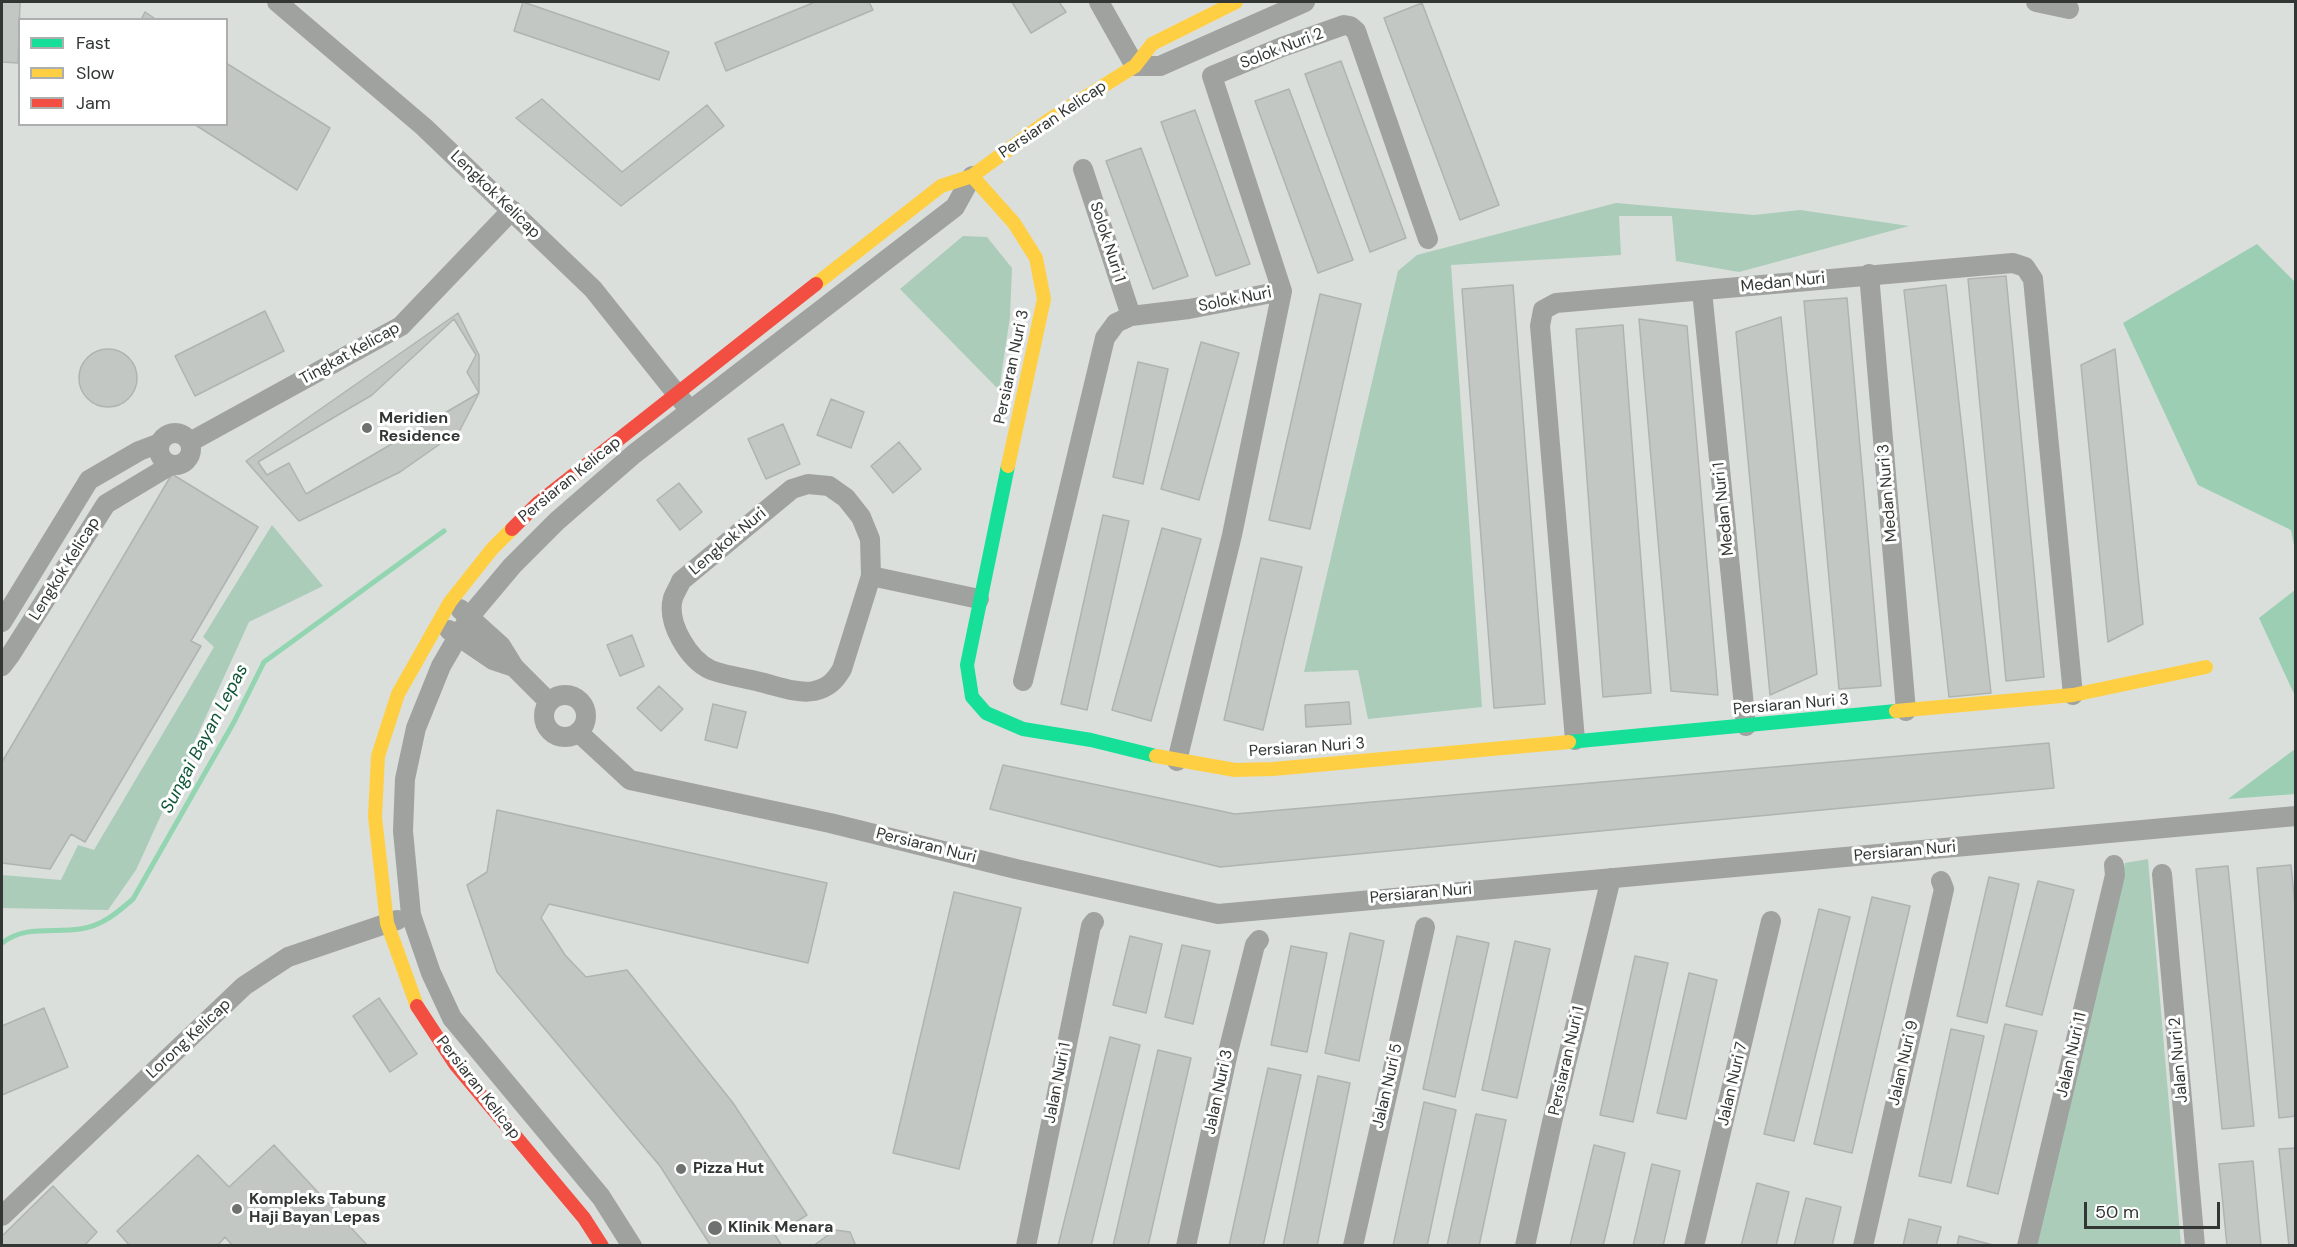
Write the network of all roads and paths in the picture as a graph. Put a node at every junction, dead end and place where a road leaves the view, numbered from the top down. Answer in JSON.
{"nodes":[{"id":1,"x":277,"y":2,"type":"edge"},
{"id":2,"x":1099,"y":2,"type":"edge"},
{"id":3,"x":1236,"y":2,"type":"edge"},
{"id":4,"x":1305,"y":2,"type":"edge"},
{"id":5,"x":2036,"y":2,"type":"edge"},
{"id":6,"x":2058,"y":2,"type":"edge"},
{"id":7,"x":1135,"y":66,"type":"junction"},
{"id":8,"x":1083,"y":169,"type":"dead end"},
{"id":9,"x":972,"y":176,"type":"junction"},
{"id":10,"x":512,"y":210,"type":"junction"},
{"id":11,"x":1428,"y":239,"type":"dead end"},
{"id":12,"x":1869,"y":274,"type":"junction"},
{"id":13,"x":1282,"y":291,"type":"junction"},
{"id":14,"x":1702,"y":291,"type":"junction"},
{"id":15,"x":1131,"y":316,"type":"junction"},
{"id":16,"x":676,"y":393,"type":"junction"},
{"id":17,"x":690,"y":411,"type":"junction"},
{"id":18,"x":190,"y":442,"type":"junction"},
{"id":19,"x":160,"y":443,"type":"junction"},
{"id":20,"x":171,"y":465,"type":"junction"},
{"id":21,"x":871,"y":576,"type":"junction"},
{"id":22,"x":979,"y":598,"type":"junction"},
{"id":23,"x":450,"y":602,"type":"junction"},
{"id":24,"x":470,"y":616,"type":"junction"},
{"id":25,"x":2,"y":622,"type":"edge"},
{"id":26,"x":438,"y":622,"type":"junction"},
{"id":27,"x":459,"y":636,"type":"junction"},
{"id":28,"x":2,"y":666,"type":"edge"},
{"id":29,"x":514,"y":667,"type":"junction"},
{"id":30,"x":2206,"y":667,"type":"dead end"},
{"id":31,"x":1023,"y":681,"type":"dead end"},
{"id":32,"x":2073,"y":694,"type":"junction"},
{"id":33,"x":549,"y":702,"type":"junction"},
{"id":34,"x":1906,"y":711,"type":"junction"},
{"id":35,"x":1746,"y":726,"type":"junction"},
{"id":36,"x":578,"y":732,"type":"junction"},
{"id":37,"x":1575,"y":740,"type":"junction"},
{"id":38,"x":1177,"y":760,"type":"junction"},
{"id":39,"x":2295,"y":816,"type":"edge"},
{"id":40,"x":2114,"y":865,"type":"dead end"},
{"id":41,"x":2162,"y":874,"type":"dead end"},
{"id":42,"x":1611,"y":878,"type":"junction"},
{"id":43,"x":1941,"y":881,"type":"dead end"},
{"id":44,"x":411,"y":915,"type":"junction"},
{"id":45,"x":1771,"y":921,"type":"dead end"},
{"id":46,"x":1094,"y":922,"type":"dead end"},
{"id":47,"x":387,"y":923,"type":"junction"},
{"id":48,"x":1425,"y":927,"type":"dead end"},
{"id":49,"x":1259,"y":940,"type":"dead end"},
{"id":50,"x":2,"y":1216,"type":"edge"},
{"id":51,"x":602,"y":1245,"type":"edge"},
{"id":52,"x":632,"y":1245,"type":"edge"},
{"id":53,"x":1026,"y":1245,"type":"edge"},
{"id":54,"x":1186,"y":1245,"type":"edge"},
{"id":55,"x":1353,"y":1245,"type":"edge"},
{"id":56,"x":1525,"y":1245,"type":"edge"},
{"id":57,"x":1694,"y":1245,"type":"edge"},
{"id":58,"x":1863,"y":1245,"type":"edge"},
{"id":59,"x":2026,"y":1245,"type":"edge"},
{"id":60,"x":2195,"y":1245,"type":"edge"}],
"edges":[{"from":1,"to":10,"type":"street","name":"Lengkok Kelicap"},
{"from":2,"to":7,"type":"street"},
{"from":3,"to":7,"type":"street","name":"Persiaran Kelicap"},
{"from":4,"to":7,"type":"street","name":"Persiaran Kelicap"},
{"from":5,"to":6,"type":"street"},
{"from":7,"to":9,"type":"street","name":"Persiaran Kelicap"},
{"from":8,"to":15,"type":"street","name":"Solok Nuri 1"},
{"from":9,"to":16,"type":"street","name":"Persiaran Kelicap"},
{"from":9,"to":17,"type":"street","name":"Persiaran Kelicap"},
{"from":9,"to":22,"type":"street","name":"Persiaran Nuri 3"},
{"from":10,"to":16,"type":"street","name":"Lengkok Kelicap"},
{"from":10,"to":18,"type":"street","name":"Tingkat Kelicap"},
{"from":11,"to":13,"type":"street","name":"Solok Nuri 2"},
{"from":12,"to":14,"type":"street","name":"Medan Nuri"},
{"from":12,"to":32,"type":"street","name":"Medan Nuri"},
{"from":12,"to":34,"type":"street","name":"Medan Nuri 3"},
{"from":13,"to":15,"type":"street","name":"Solok Nuri"},
{"from":13,"to":38,"type":"street","name":"Solok Nuri"},
{"from":14,"to":35,"type":"street","name":"Medan Nuri 1"},
{"from":14,"to":37,"type":"street","name":"Medan Nuri"},
{"from":15,"to":31,"type":"street"},
{"from":16,"to":17,"type":"street","name":"Lengkok Kelicap"},
{"from":16,"to":23,"type":"street","name":"Persiaran Kelicap"},
{"from":17,"to":24,"type":"street","name":"Persiaran Kelicap"},
{"from":18,"to":19,"type":"street"},
{"from":18,"to":20,"type":"street"},
{"from":19,"to":20,"type":"street"},
{"from":19,"to":25,"type":"street","name":"Lengkok Kelicap"},
{"from":20,"to":28,"type":"street","name":"Lengkok Kelicap"},
{"from":21,"to":21,"type":"street","name":"Lengkok Nuri"},
{"from":21,"to":22,"type":"street"},
{"from":22,"to":38,"type":"street","name":"Persiaran Nuri 3"},
{"from":23,"to":24,"type":"street"},
{"from":23,"to":26,"type":"street","name":"Persiaran Kelicap"},
{"from":24,"to":27,"type":"street","name":"Persiaran Kelicap"},
{"from":24,"to":29,"type":"street"},
{"from":26,"to":27,"type":"street"},
{"from":26,"to":47,"type":"street","name":"Persiaran Kelicap"},
{"from":27,"to":29,"type":"street"},
{"from":27,"to":44,"type":"street","name":"Persiaran Kelicap"},
{"from":29,"to":33,"type":"street"},
{"from":30,"to":32,"type":"street","name":"Persiaran Nuri 3"},
{"from":32,"to":34,"type":"street","name":"Persiaran Nuri 3"},
{"from":33,"to":36,"type":"street"},
{"from":33,"to":36,"type":"street"},
{"from":34,"to":35,"type":"street","name":"Persiaran Nuri 3"},
{"from":35,"to":37,"type":"street","name":"Persiaran Nuri 3"},
{"from":36,"to":42,"type":"street","name":"Persiaran Nuri"},
{"from":37,"to":38,"type":"street","name":"Persiaran Nuri 3"},
{"from":39,"to":42,"type":"street","name":"Persiaran Nuri"},
{"from":40,"to":59,"type":"street","name":"Jalan Nuri 11"},
{"from":41,"to":60,"type":"street","name":"Jalan Nuri 2"},
{"from":42,"to":56,"type":"street","name":"Persiaran Nuri 1"},
{"from":43,"to":58,"type":"street","name":"Jalan Nuri 9"},
{"from":44,"to":47,"type":"street","name":"Lorong Kelicap"},
{"from":44,"to":52,"type":"street","name":"Persiaran Kelicap"},
{"from":45,"to":57,"type":"street","name":"Jalan Nuri 7"},
{"from":46,"to":53,"type":"street","name":"Jalan Nuri 1"},
{"from":47,"to":50,"type":"street","name":"Lorong Kelicap"},
{"from":47,"to":51,"type":"street","name":"Persiaran Kelicap"},
{"from":48,"to":55,"type":"street","name":"Jalan Nuri 5"},
{"from":49,"to":54,"type":"street","name":"Jalan Nuri 3"}]}
